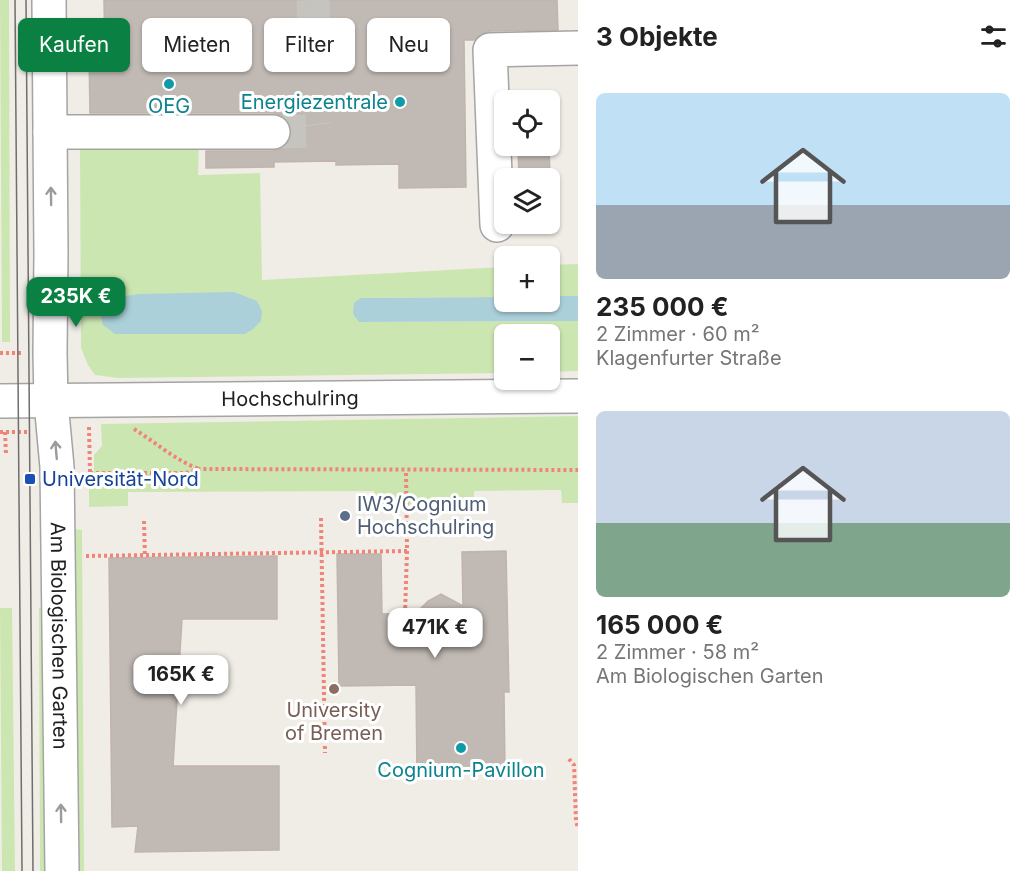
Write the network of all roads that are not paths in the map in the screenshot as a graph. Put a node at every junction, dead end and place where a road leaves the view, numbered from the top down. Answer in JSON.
{"nodes":[{"id":1,"x":49,"y":0,"type":"edge"},
{"id":2,"x":578,"y":48,"type":"edge"},
{"id":3,"x":50,"y":132,"type":"junction"},
{"id":4,"x":273,"y":132,"type":"tunnel mouth"},
{"id":5,"x":495,"y":168,"type":"edge"},
{"id":6,"x":578,"y":396,"type":"edge"},
{"id":7,"x":51,"y":402,"type":"junction"},
{"id":8,"x":3,"y":417,"type":"edge"},
{"id":9,"x":62,"y":871,"type":"edge"}],
"edges":[{"from":1,"to":3,"type":"street","name":"Am Biologischen Garten"},
{"from":2,"to":5,"type":"street"},
{"from":3,"to":4,"type":"street"},
{"from":7,"to":3,"type":"street","name":"Am Biologischen Garten","one_way":true},
{"from":6,"to":7,"type":"street","name":"Hochschulring"},
{"from":7,"to":8,"type":"street","name":"Hochschulring"},
{"from":9,"to":7,"type":"street","name":"Am Biologischen Garten","one_way":true}]}
